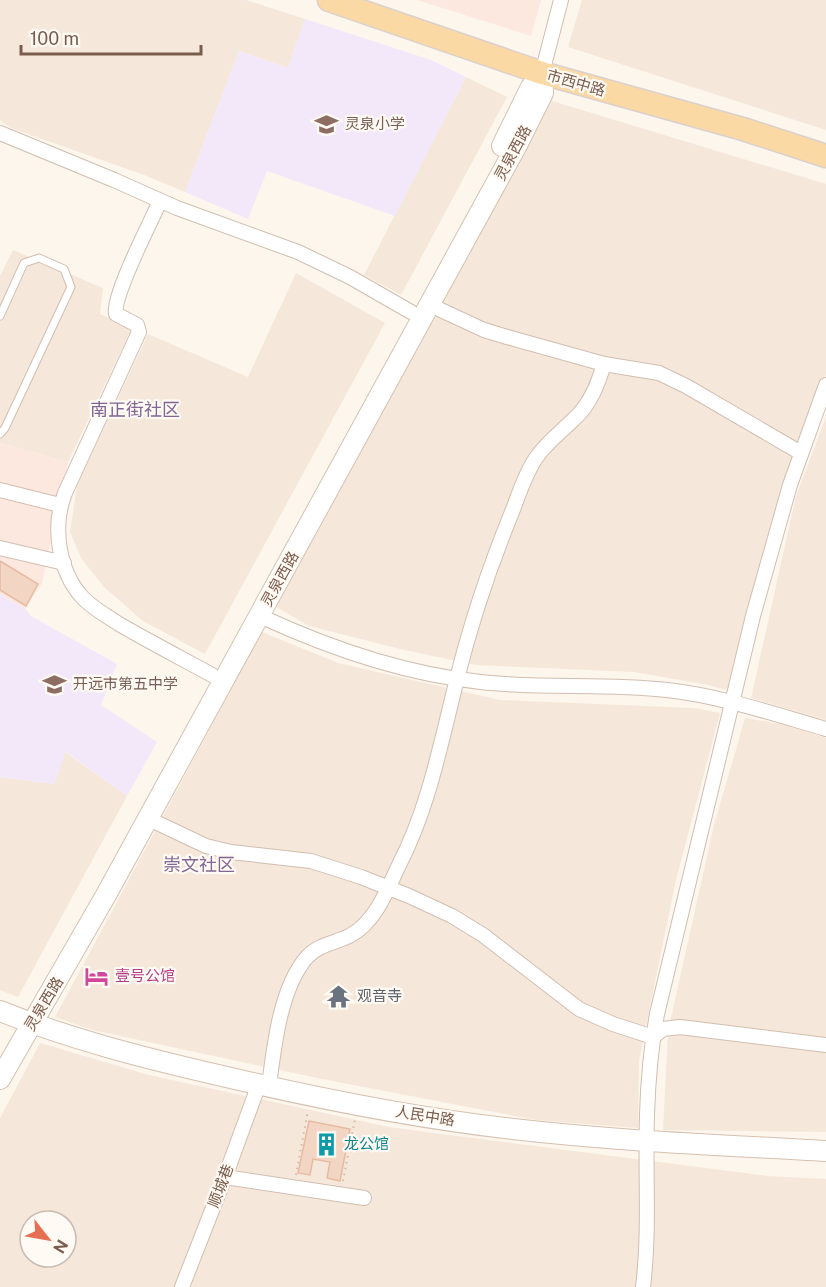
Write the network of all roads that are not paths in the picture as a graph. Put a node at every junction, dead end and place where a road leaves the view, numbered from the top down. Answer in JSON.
{"nodes":[{"id":1,"x":329,"y":0,"type":"edge"},
{"id":2,"x":561,"y":0,"type":"edge"},
{"id":3,"x":542,"y":73,"type":"junction"},
{"id":4,"x":0,"y":134,"type":"edge"},
{"id":5,"x":826,"y":156,"type":"edge"},
{"id":6,"x":160,"y":201,"type":"junction"},
{"id":7,"x":430,"y":304,"type":"junction"},
{"id":8,"x":411,"y":312,"type":"junction"},
{"id":9,"x":0,"y":316,"type":"edge"},
{"id":10,"x":604,"y":364,"type":"junction"},
{"id":11,"x":826,"y":385,"type":"edge"},
{"id":12,"x":0,"y":434,"type":"edge"},
{"id":13,"x":801,"y":453,"type":"junction"},
{"id":14,"x":0,"y":490,"type":"edge"},
{"id":15,"x":60,"y":505,"type":"junction"},
{"id":16,"x":0,"y":548,"type":"edge"},
{"id":17,"x":64,"y":563,"type":"junction"},
{"id":18,"x":260,"y":616,"type":"junction"},
{"id":19,"x":212,"y":675,"type":"junction"},
{"id":20,"x":457,"y":679,"type":"junction"},
{"id":21,"x":732,"y":703,"type":"junction"},
{"id":22,"x":826,"y":729,"type":"edge"},
{"id":23,"x":149,"y":819,"type":"junction"},
{"id":24,"x":388,"y":887,"type":"junction"},
{"id":25,"x":0,"y":1011,"type":"edge"},
{"id":26,"x":26,"y":1021,"type":"junction"},
{"id":27,"x":653,"y":1037,"type":"junction"},
{"id":28,"x":826,"y":1045,"type":"edge"},
{"id":29,"x":0,"y":1053,"type":"edge"},
{"id":30,"x":0,"y":1079,"type":"edge"},
{"id":31,"x":264,"y":1085,"type":"junction"},
{"id":32,"x":647,"y":1140,"type":"junction"},
{"id":33,"x":826,"y":1151,"type":"edge"},
{"id":34,"x":225,"y":1177,"type":"junction"},
{"id":35,"x":364,"y":1198,"type":"dead end"},
{"id":36,"x":182,"y":1287,"type":"edge"},
{"id":37,"x":643,"y":1287,"type":"edge"}],
"edges":[{"from":1,"to":3,"type":"main road","name":"市西中路"},
{"from":2,"to":3,"type":"street","name":"灵泉西路"},
{"from":3,"to":5,"type":"main road","name":"市西中路"},
{"from":3,"to":7,"type":"main road","name":"灵泉西路"},
{"from":3,"to":8,"type":"main road","name":"灵泉西路"},
{"from":4,"to":6,"type":"street"},
{"from":6,"to":8,"type":"street"},
{"from":6,"to":15,"type":"street"},
{"from":7,"to":10,"type":"street"},
{"from":7,"to":18,"type":"main road","name":"灵泉西路"},
{"from":8,"to":19,"type":"main road","name":"灵泉西路"},
{"from":9,"to":12,"type":"lane"},
{"from":10,"to":13,"type":"street"},
{"from":10,"to":20,"type":"street","name":"顺城巷"},
{"from":11,"to":13,"type":"street"},
{"from":13,"to":21,"type":"street"},
{"from":14,"to":15,"type":"street"},
{"from":15,"to":17,"type":"street"},
{"from":16,"to":17,"type":"street"},
{"from":17,"to":19,"type":"street"},
{"from":18,"to":20,"type":"street"},
{"from":18,"to":23,"type":"main road","name":"灵泉西路"},
{"from":19,"to":26,"type":"main road","name":"灵泉西路"},
{"from":20,"to":21,"type":"street"},
{"from":20,"to":24,"type":"street","name":"顺城巷"},
{"from":21,"to":22,"type":"street"},
{"from":21,"to":27,"type":"street"},
{"from":23,"to":24,"type":"street"},
{"from":23,"to":26,"type":"main road","name":"灵泉西路"},
{"from":24,"to":27,"type":"street"},
{"from":24,"to":31,"type":"street","name":"顺城巷"},
{"from":25,"to":26,"type":"main road","name":"人民中路"},
{"from":26,"to":29,"type":"main road","name":"灵泉西路"},
{"from":26,"to":30,"type":"main road","name":"灵泉西路"},
{"from":26,"to":31,"type":"main road","name":"人民中路"},
{"from":27,"to":28,"type":"street"},
{"from":27,"to":32,"type":"street"},
{"from":31,"to":32,"type":"main road","name":"人民中路"},
{"from":31,"to":34,"type":"street","name":"顺城巷"},
{"from":32,"to":33,"type":"main road","name":"人民中路"},
{"from":32,"to":37,"type":"street"},
{"from":34,"to":35,"type":"street"},
{"from":34,"to":36,"type":"street","name":"顺城巷"}]}
